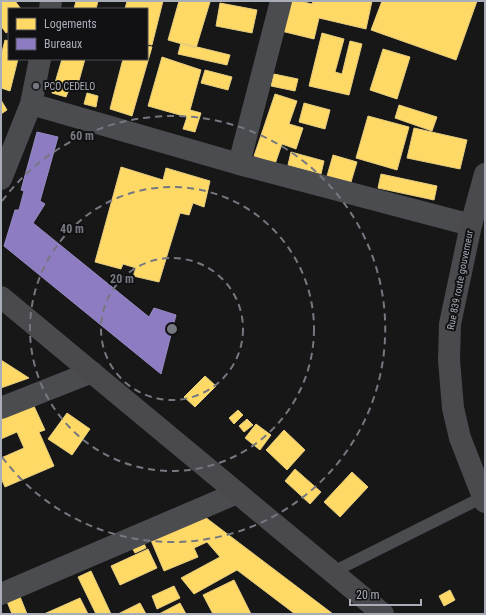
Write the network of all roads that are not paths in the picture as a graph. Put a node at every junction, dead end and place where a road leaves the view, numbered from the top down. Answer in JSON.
{"nodes":[{"id":1,"x":281,"y":1,"type":"edge"},
{"id":2,"x":40,"y":60,"type":"edge"},
{"id":3,"x":31,"y":104,"type":"junction"},
{"id":4,"x":239,"y":164,"type":"junction"},
{"id":5,"x":485,"y":174,"type":"edge"},
{"id":6,"x":1,"y":179,"type":"edge"},
{"id":7,"x":472,"y":225,"type":"junction"},
{"id":8,"x":1,"y":297,"type":"edge"},
{"id":9,"x":92,"y":372,"type":"junction"},
{"id":10,"x":1,"y":408,"type":"edge"},
{"id":11,"x":237,"y":492,"type":"junction"},
{"id":12,"x":484,"y":499,"type":"edge"},
{"id":13,"x":333,"y":572,"type":"junction"},
{"id":14,"x":1,"y":594,"type":"edge"},
{"id":15,"x":383,"y":614,"type":"edge"}],
"edges":[{"from":1,"to":4,"type":"street"},
{"from":2,"to":3,"type":"street"},
{"from":3,"to":4,"type":"street"},
{"from":3,"to":6,"type":"street"},
{"from":4,"to":7,"type":"street"},
{"from":5,"to":7,"type":"street","name":"Rue 839 route gouverneur"},
{"from":7,"to":12,"type":"street","name":"Rue 839 route gouverneur"},
{"from":8,"to":9,"type":"street"},
{"from":9,"to":10,"type":"street"},
{"from":9,"to":11,"type":"street"},
{"from":11,"to":13,"type":"street"},
{"from":11,"to":14,"type":"street"},
{"from":12,"to":13,"type":"lane"},
{"from":13,"to":15,"type":"street"}]}
